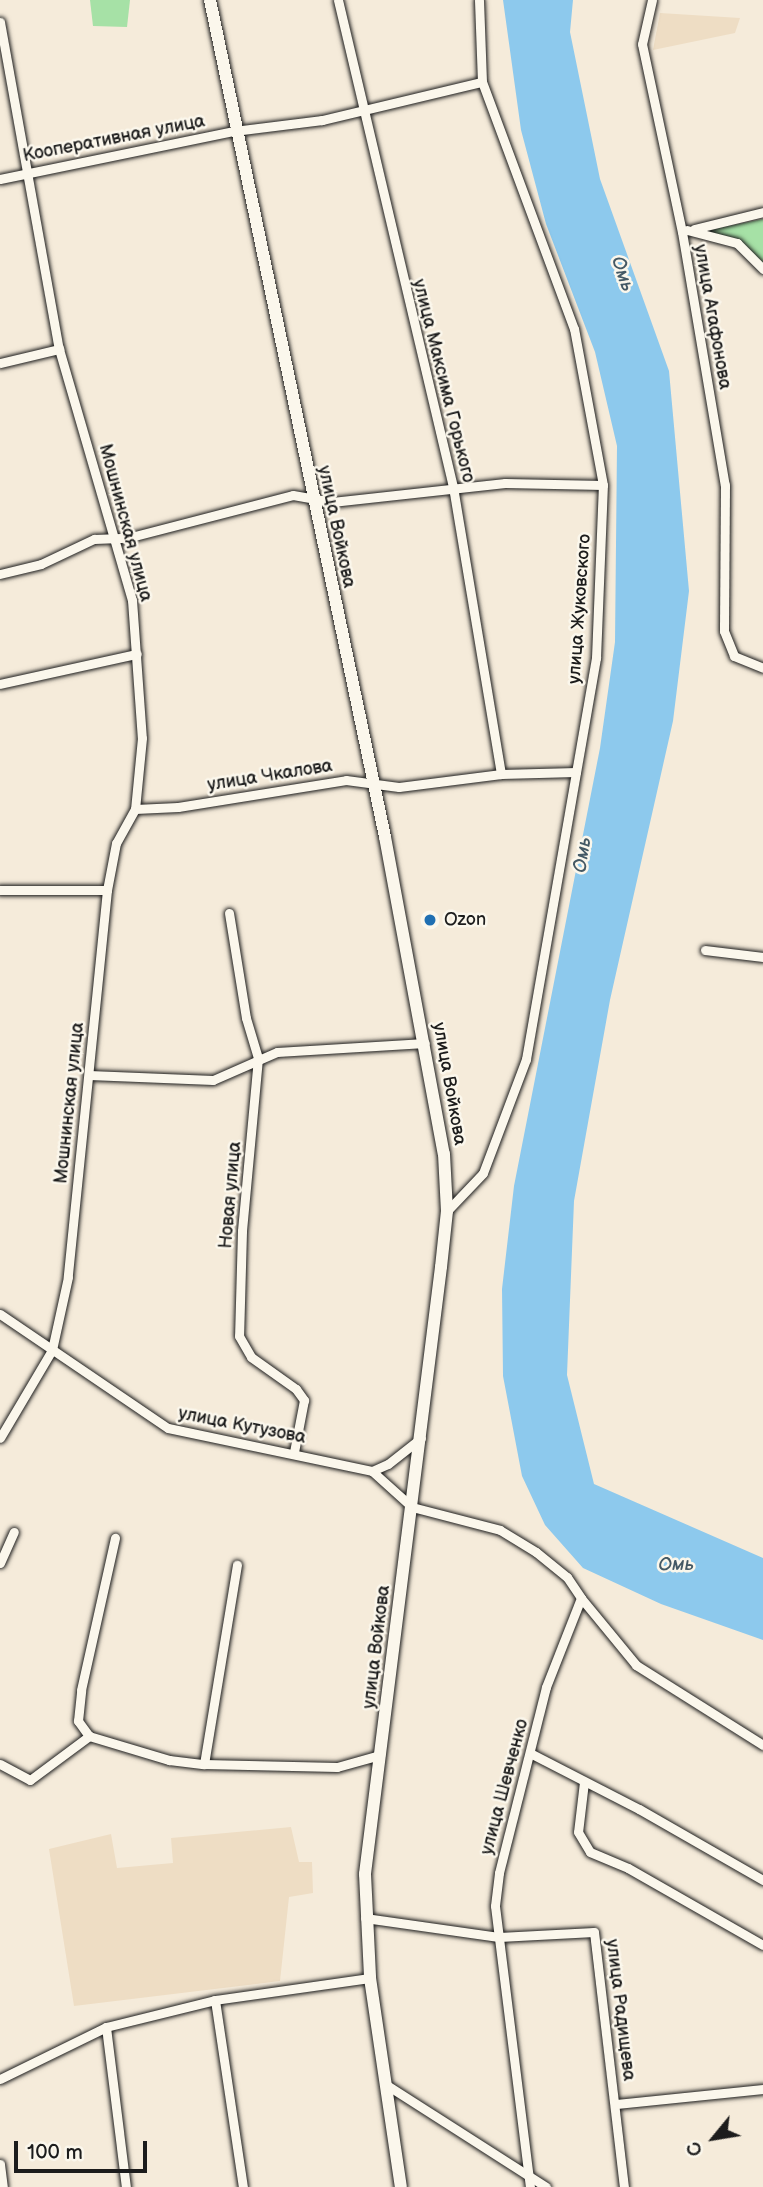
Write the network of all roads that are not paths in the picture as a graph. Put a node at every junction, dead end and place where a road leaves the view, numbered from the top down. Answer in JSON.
{"nodes":[{"id":1,"x":210,"y":0,"type":"edge"},
{"id":2,"x":338,"y":0,"type":"edge"},
{"id":3,"x":479,"y":0,"type":"edge"},
{"id":4,"x":652,"y":0,"type":"edge"},
{"id":5,"x":0,"y":22,"type":"edge"},
{"id":6,"x":482,"y":82,"type":"junction"},
{"id":7,"x":361,"y":112,"type":"junction"},
{"id":8,"x":234,"y":131,"type":"junction"},
{"id":9,"x":24,"y":173,"type":"junction"},
{"id":10,"x":0,"y":179,"type":"edge"},
{"id":11,"x":763,"y":212,"type":"edge"},
{"id":12,"x":685,"y":231,"type":"junction"},
{"id":13,"x":763,"y":269,"type":"edge"},
{"id":14,"x":59,"y":349,"type":"junction"},
{"id":15,"x":0,"y":363,"type":"edge"},
{"id":16,"x":603,"y":485,"type":"junction"},
{"id":17,"x":453,"y":487,"type":"junction"},
{"id":18,"x":312,"y":501,"type":"junction"},
{"id":19,"x":117,"y":539,"type":"junction"},
{"id":20,"x":0,"y":574,"type":"edge"},
{"id":21,"x":137,"y":654,"type":"junction"},
{"id":22,"x":763,"y":668,"type":"edge"},
{"id":23,"x":0,"y":684,"type":"edge"},
{"id":24,"x":576,"y":772,"type":"junction"},
{"id":25,"x":501,"y":774,"type":"junction"},
{"id":26,"x":374,"y":785,"type":"junction"},
{"id":27,"x":135,"y":809,"type":"junction"},
{"id":28,"x":0,"y":890,"type":"edge"},
{"id":29,"x":107,"y":890,"type":"junction"},
{"id":30,"x":229,"y":913,"type":"dead end"},
{"id":31,"x":705,"y":950,"type":"dead end"},
{"id":32,"x":763,"y":957,"type":"edge"},
{"id":33,"x":425,"y":1043,"type":"junction"},
{"id":34,"x":258,"y":1058,"type":"junction"},
{"id":35,"x":89,"y":1075,"type":"junction"},
{"id":36,"x":447,"y":1211,"type":"junction"},
{"id":37,"x":0,"y":1314,"type":"edge"},
{"id":38,"x":52,"y":1350,"type":"junction"},
{"id":39,"x":0,"y":1437,"type":"edge"},
{"id":40,"x":421,"y":1438,"type":"junction"},
{"id":41,"x":294,"y":1452,"type":"junction"},
{"id":42,"x":372,"y":1471,"type":"junction"},
{"id":43,"x":412,"y":1507,"type":"junction"},
{"id":44,"x":14,"y":1532,"type":"dead end"},
{"id":45,"x":115,"y":1538,"type":"dead end"},
{"id":46,"x":0,"y":1563,"type":"edge"},
{"id":47,"x":237,"y":1565,"type":"dead end"},
{"id":48,"x":581,"y":1598,"type":"junction"},
{"id":49,"x":89,"y":1736,"type":"junction"},
{"id":50,"x":763,"y":1745,"type":"edge"},
{"id":51,"x":380,"y":1755,"type":"junction"},
{"id":52,"x":532,"y":1755,"type":"junction"},
{"id":53,"x":0,"y":1764,"type":"edge"},
{"id":54,"x":204,"y":1765,"type":"junction"},
{"id":55,"x":584,"y":1782,"type":"junction"},
{"id":56,"x":763,"y":1880,"type":"edge"},
{"id":57,"x":365,"y":1918,"type":"junction"},
{"id":58,"x":499,"y":1937,"type":"junction"},
{"id":59,"x":763,"y":1945,"type":"edge"},
{"id":60,"x":370,"y":1979,"type":"junction"},
{"id":61,"x":215,"y":2000,"type":"junction"},
{"id":62,"x":106,"y":2027,"type":"junction"},
{"id":63,"x":0,"y":2079,"type":"edge"},
{"id":64,"x":385,"y":2084,"type":"junction"},
{"id":65,"x":763,"y":2089,"type":"edge"},
{"id":66,"x":616,"y":2104,"type":"junction"},
{"id":67,"x":0,"y":2164,"type":"edge"},
{"id":68,"x":527,"y":2175,"type":"junction"},
{"id":69,"x":3,"y":2187,"type":"edge"},
{"id":70,"x":126,"y":2187,"type":"edge"},
{"id":71,"x":243,"y":2187,"type":"edge"},
{"id":72,"x":401,"y":2187,"type":"edge"},
{"id":73,"x":530,"y":2187,"type":"edge"},
{"id":74,"x":546,"y":2187,"type":"edge"},
{"id":75,"x":624,"y":2187,"type":"edge"}],
"edges":[{"from":1,"to":8,"type":"main road","name":"улица Войкова"},
{"from":2,"to":7,"type":"street","name":"улица Максима Горького"},
{"from":3,"to":6,"type":"street","name":"улица Жуковского"},
{"from":4,"to":12,"type":"street","name":"улица Агафонова"},
{"from":5,"to":9,"type":"street","name":"Мошнинская улица"},
{"from":6,"to":7,"type":"street","name":"Кооперативная улица"},
{"from":6,"to":16,"type":"street","name":"улица Жуковского"},
{"from":7,"to":8,"type":"street","name":"Кооперативная улица"},
{"from":7,"to":17,"type":"street","name":"улица Максима Горького"},
{"from":8,"to":9,"type":"street","name":"Кооперативная улица"},
{"from":8,"to":18,"type":"main road","name":"улица Войкова"},
{"from":9,"to":10,"type":"street","name":"Кооперативная улица"},
{"from":9,"to":14,"type":"street","name":"Мошнинская улица"},
{"from":11,"to":12,"type":"street"},
{"from":12,"to":13,"type":"street"},
{"from":12,"to":22,"type":"street","name":"улица Агафонова"},
{"from":14,"to":15,"type":"street"},
{"from":14,"to":19,"type":"street","name":"Мошнинская улица"},
{"from":16,"to":17,"type":"street"},
{"from":16,"to":24,"type":"street","name":"улица Жуковского"},
{"from":17,"to":18,"type":"street"},
{"from":17,"to":25,"type":"street","name":"улица Максима Горького"},
{"from":18,"to":19,"type":"street"},
{"from":18,"to":26,"type":"main road","name":"улица Войкова"},
{"from":19,"to":20,"type":"street"},
{"from":19,"to":21,"type":"street","name":"Мошнинская улица"},
{"from":21,"to":23,"type":"street"},
{"from":21,"to":27,"type":"street","name":"Мошнинская улица"},
{"from":24,"to":25,"type":"street","name":"улица Чкалова"},
{"from":24,"to":36,"type":"street","name":"улица Жуковского"},
{"from":25,"to":26,"type":"street","name":"улица Чкалова"},
{"from":26,"to":27,"type":"street","name":"улица Чкалова"},
{"from":26,"to":33,"type":"main road","name":"улица Войкова"},
{"from":27,"to":29,"type":"street","name":"Мошнинская улица"},
{"from":28,"to":29,"type":"street"},
{"from":29,"to":35,"type":"street","name":"Мошнинская улица"},
{"from":30,"to":34,"type":"street","name":"Новая улица"},
{"from":31,"to":32,"type":"street"},
{"from":33,"to":34,"type":"street"},
{"from":33,"to":36,"type":"main road","name":"улица Войкова"},
{"from":34,"to":35,"type":"street"},
{"from":34,"to":41,"type":"street","name":"Новая улица"},
{"from":35,"to":38,"type":"street","name":"Мошнинская улица"},
{"from":36,"to":40,"type":"main road","name":"улица Войкова"},
{"from":37,"to":38,"type":"street","name":"улица Кутузова"},
{"from":38,"to":39,"type":"street","name":"Мошнинская улица"},
{"from":38,"to":41,"type":"street","name":"улица Кутузова"},
{"from":40,"to":42,"type":"street"},
{"from":40,"to":43,"type":"main road","name":"улица Войкова"},
{"from":41,"to":42,"type":"street","name":"улица Кутузова"},
{"from":42,"to":43,"type":"street","name":"улица Кутузова"},
{"from":43,"to":48,"type":"street"},
{"from":43,"to":51,"type":"main road","name":"улица Войкова"},
{"from":44,"to":46,"type":"street"},
{"from":45,"to":49,"type":"street"},
{"from":47,"to":54,"type":"street"},
{"from":48,"to":50,"type":"street"},
{"from":48,"to":52,"type":"street","name":"улица Шевченко"},
{"from":49,"to":53,"type":"street"},
{"from":49,"to":54,"type":"street"},
{"from":51,"to":54,"type":"street"},
{"from":51,"to":57,"type":"main road","name":"улица Войкова"},
{"from":52,"to":55,"type":"street"},
{"from":52,"to":58,"type":"street","name":"улица Шевченко"},
{"from":55,"to":56,"type":"street"},
{"from":55,"to":59,"type":"street"},
{"from":57,"to":58,"type":"street"},
{"from":57,"to":60,"type":"main road","name":"улица Войкова"},
{"from":58,"to":66,"type":"street","name":"улица Радищева"},
{"from":58,"to":68,"type":"street","name":"улица Шевченко"},
{"from":60,"to":61,"type":"street"},
{"from":60,"to":64,"type":"main road","name":"улица Войкова"},
{"from":61,"to":62,"type":"street"},
{"from":61,"to":71,"type":"street"},
{"from":62,"to":63,"type":"street"},
{"from":62,"to":70,"type":"street"},
{"from":64,"to":68,"type":"street"},
{"from":64,"to":72,"type":"main road","name":"улица Войкова"},
{"from":65,"to":66,"type":"street"},
{"from":66,"to":75,"type":"street","name":"улица Радищева"},
{"from":67,"to":69,"type":"street"},
{"from":68,"to":73,"type":"street","name":"улица Шевченко"},
{"from":68,"to":74,"type":"street"}]}
